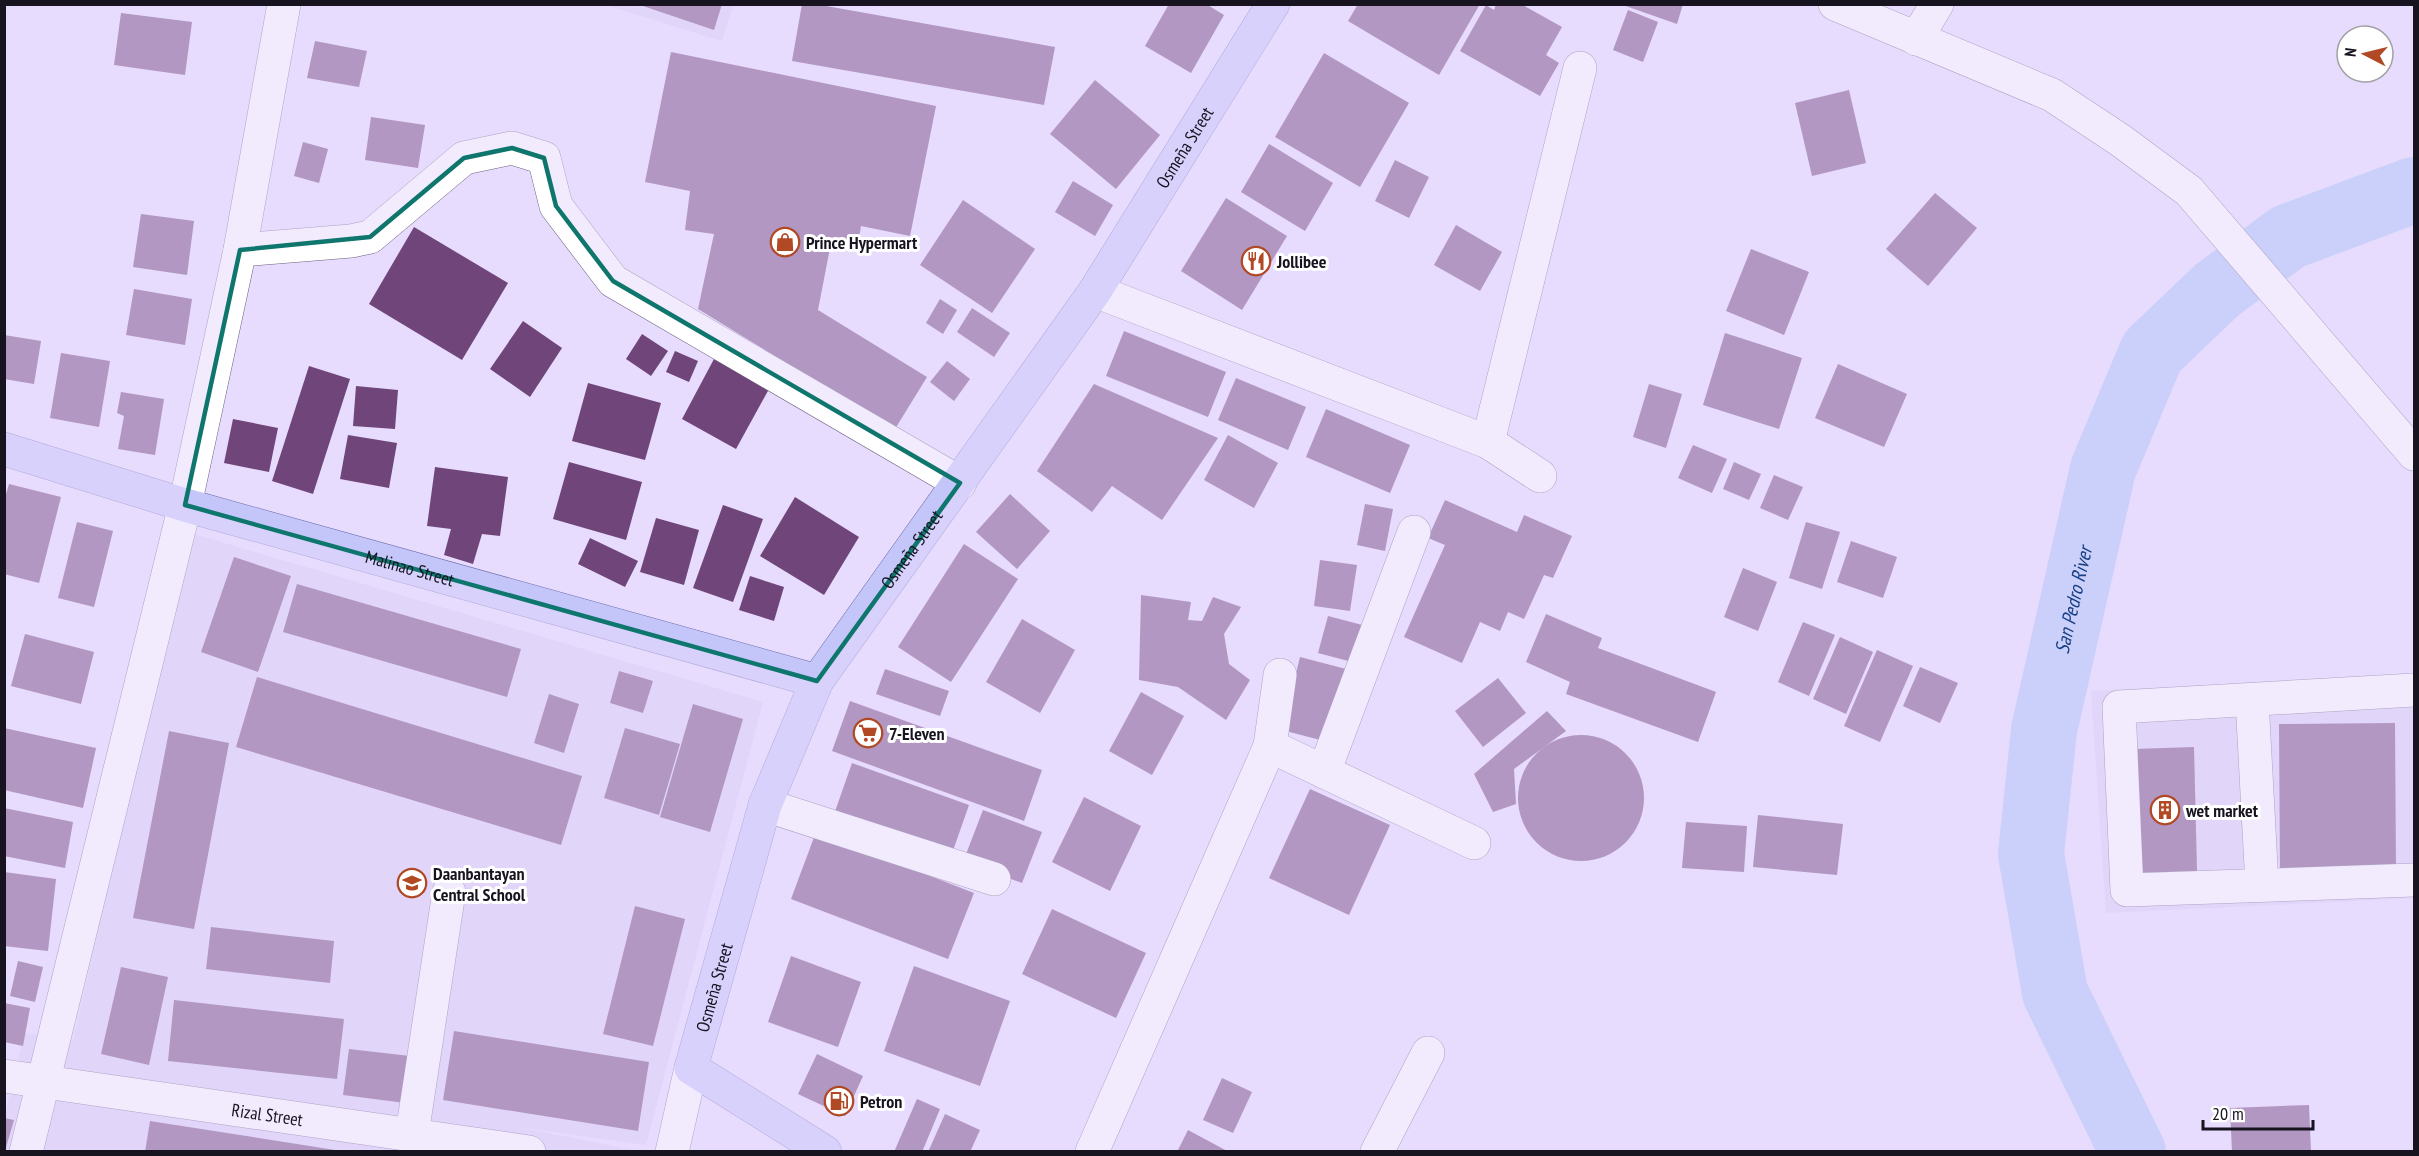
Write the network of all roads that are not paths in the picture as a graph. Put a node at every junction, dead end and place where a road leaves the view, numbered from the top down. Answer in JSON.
{"nodes":[{"id":1,"x":284,"y":4,"type":"edge"},
{"id":2,"x":1273,"y":4,"type":"edge"},
{"id":3,"x":1835,"y":4,"type":"edge"},
{"id":4,"x":1938,"y":4,"type":"edge"},
{"id":5,"x":1916,"y":39,"type":"junction"},
{"id":6,"x":1580,"y":68,"type":"dead end"},
{"id":7,"x":240,"y":250,"type":"junction"},
{"id":8,"x":1095,"y":291,"type":"junction"},
{"id":9,"x":1488,"y":442,"type":"junction"},
{"id":10,"x":4,"y":449,"type":"edge"},
{"id":11,"x":2415,"y":454,"type":"edge"},
{"id":12,"x":1539,"y":476,"type":"dead end"},
{"id":13,"x":960,"y":483,"type":"junction"},
{"id":14,"x":185,"y":505,"type":"junction"},
{"id":15,"x":1414,"y":532,"type":"dead end"},
{"id":16,"x":1280,"y":675,"type":"dead end"},
{"id":17,"x":817,"y":681,"type":"junction"},
{"id":18,"x":2415,"y":690,"type":"edge"},
{"id":19,"x":2252,"y":700,"type":"junction"},
{"id":20,"x":1270,"y":746,"type":"junction"},
{"id":21,"x":1324,"y":772,"type":"junction"},
{"id":22,"x":765,"y":805,"type":"junction"},
{"id":23,"x":1474,"y":843,"type":"dead end"},
{"id":24,"x":994,"y":879,"type":"dead end"},
{"id":25,"x":2415,"y":880,"type":"edge"},
{"id":26,"x":2262,"y":885,"type":"junction"},
{"id":27,"x":449,"y":892,"type":"dead end"},
{"id":28,"x":1428,"y":1053,"type":"dead end"},
{"id":29,"x":691,"y":1068,"type":"junction"},
{"id":30,"x":4,"y":1076,"type":"edge"},
{"id":31,"x":42,"y":1082,"type":"junction"},
{"id":32,"x":412,"y":1134,"type":"junction"},
{"id":33,"x":26,"y":1152,"type":"edge"},
{"id":34,"x":529,"y":1152,"type":"edge"},
{"id":35,"x":672,"y":1152,"type":"edge"},
{"id":36,"x":825,"y":1152,"type":"edge"},
{"id":37,"x":1092,"y":1152,"type":"edge"},
{"id":38,"x":1377,"y":1152,"type":"edge"}],
"edges":[{"from":1,"to":7,"type":"street"},
{"from":2,"to":8,"type":"main road","name":"Osmeña Street"},
{"from":3,"to":5,"type":"street"},
{"from":4,"to":5,"type":"street"},
{"from":5,"to":11,"type":"street"},
{"from":6,"to":9,"type":"street"},
{"from":7,"to":13,"type":"street"},
{"from":7,"to":14,"type":"street"},
{"from":8,"to":9,"type":"street"},
{"from":8,"to":13,"type":"main road","name":"Osmeña Street"},
{"from":9,"to":12,"type":"street"},
{"from":10,"to":14,"type":"main road","name":"Malinao Street"},
{"from":13,"to":17,"type":"main road","name":"Osmeña Street"},
{"from":14,"to":17,"type":"main road","name":"Malinao Street"},
{"from":14,"to":31,"type":"street"},
{"from":15,"to":21,"type":"street"},
{"from":16,"to":20,"type":"street"},
{"from":17,"to":22,"type":"main road","name":"Osmeña Street"},
{"from":18,"to":19,"type":"street"},
{"from":19,"to":26,"type":"street"},
{"from":19,"to":26,"type":"street"},
{"from":20,"to":21,"type":"street"},
{"from":20,"to":37,"type":"street"},
{"from":21,"to":23,"type":"street"},
{"from":22,"to":24,"type":"street"},
{"from":22,"to":29,"type":"main road","name":"Osmeña Street"},
{"from":25,"to":26,"type":"street"},
{"from":27,"to":32,"type":"street"},
{"from":28,"to":38,"type":"street"},
{"from":29,"to":35,"type":"street","name":"Osmeña Street"},
{"from":29,"to":36,"type":"main road"},
{"from":30,"to":31,"type":"street","name":"Rizal Street"},
{"from":31,"to":32,"type":"street","name":"Rizal Street"},
{"from":31,"to":33,"type":"street"},
{"from":32,"to":34,"type":"street","name":"Rizal Street"}]}
